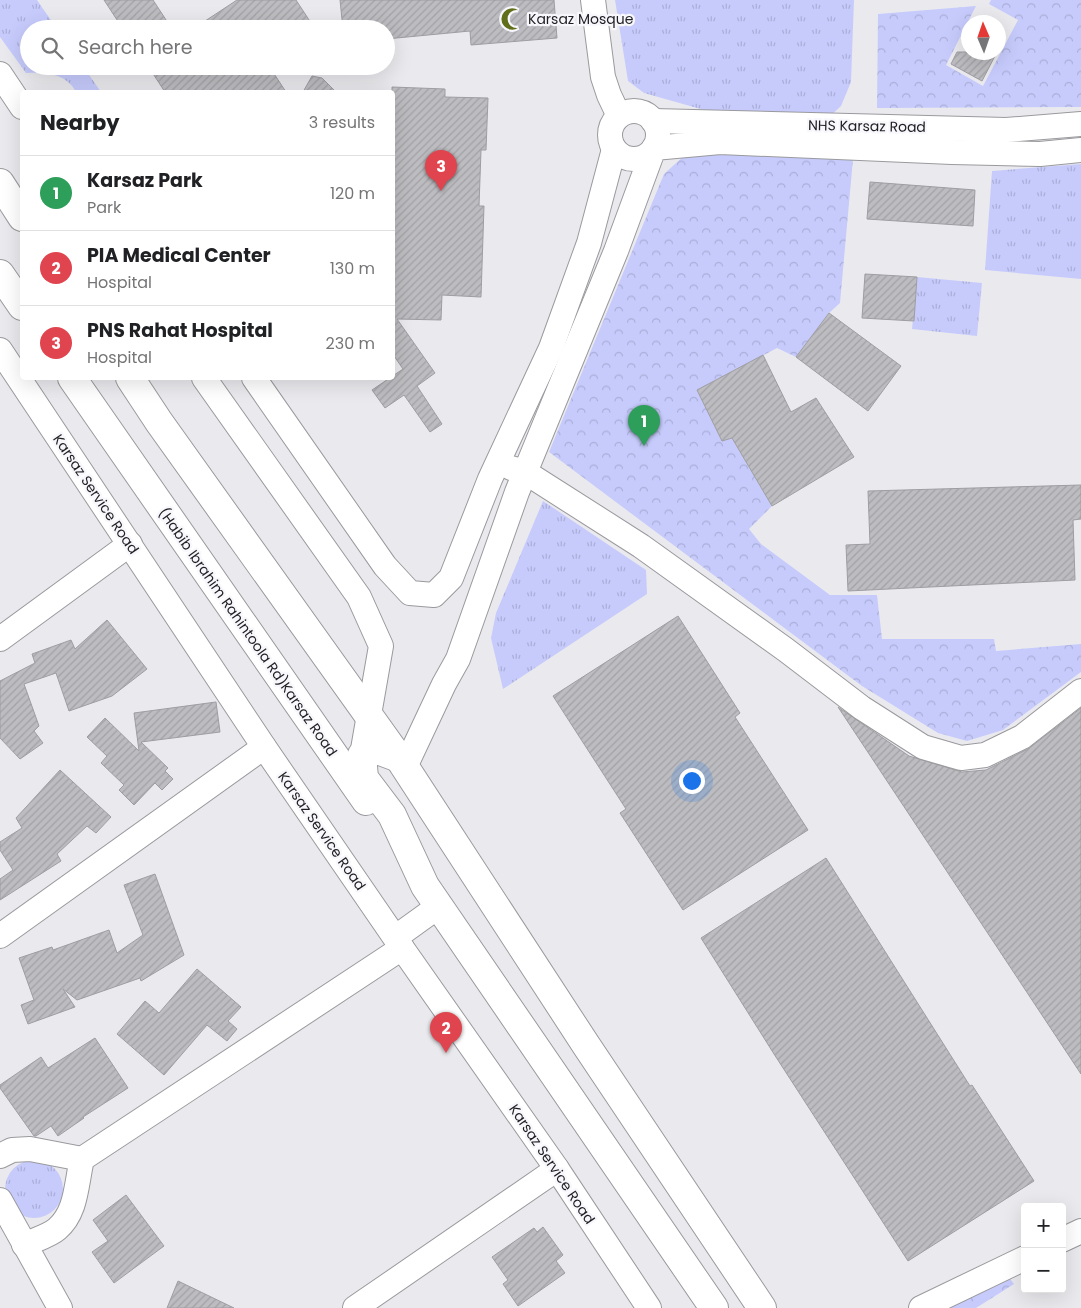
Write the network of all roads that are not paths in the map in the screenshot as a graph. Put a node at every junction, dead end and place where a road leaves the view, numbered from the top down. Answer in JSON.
{"nodes":[{"id":1,"x":593,"y":0,"type":"edge"},
{"id":2,"x":0,"y":74,"type":"edge"},
{"id":3,"x":20,"y":104,"type":"edge"},
{"id":4,"x":619,"y":116,"type":"junction"},
{"id":5,"x":653,"y":121,"type":"junction"},
{"id":6,"x":1081,"y":124,"type":"edge"},
{"id":7,"x":654,"y":148,"type":"junction"},
{"id":8,"x":614,"y":149,"type":"junction"},
{"id":9,"x":1081,"y":150,"type":"edge"},
{"id":10,"x":0,"y":183,"type":"edge"},
{"id":11,"x":20,"y":214,"type":"edge"},
{"id":12,"x":589,"y":243,"type":"junction"},
{"id":13,"x":616,"y":251,"type":"junction"},
{"id":14,"x":0,"y":274,"type":"edge"},
{"id":15,"x":20,"y":303,"type":"edge"},
{"id":16,"x":1,"y":353,"type":"edge"},
{"id":17,"x":73,"y":380,"type":"edge"},
{"id":18,"x":131,"y":380,"type":"edge"},
{"id":19,"x":205,"y":380,"type":"edge"},
{"id":20,"x":255,"y":380,"type":"edge"},
{"id":21,"x":498,"y":462,"type":"junction"},
{"id":22,"x":525,"y":472,"type":"junction"},
{"id":23,"x":130,"y":544,"type":"junction"},
{"id":24,"x":0,"y":640,"type":"edge"},
{"id":25,"x":1081,"y":691,"type":"edge"},
{"id":26,"x":368,"y":715,"type":"junction"},
{"id":27,"x":264,"y":747,"type":"junction"},
{"id":28,"x":362,"y":755,"type":"junction"},
{"id":29,"x":402,"y":762,"type":"junction"},
{"id":30,"x":432,"y":896,"type":"junction"},
{"id":31,"x":0,"y":936,"type":"edge"},
{"id":32,"x":399,"y":942,"type":"junction"},
{"id":33,"x":0,"y":1156,"type":"edge"},
{"id":34,"x":82,"y":1159,"type":"junction"},
{"id":35,"x":557,"y":1169,"type":"junction"},
{"id":36,"x":0,"y":1200,"type":"edge"},
{"id":37,"x":1081,"y":1231,"type":"edge"},
{"id":38,"x":1066,"y":1238,"type":"edge"},
{"id":39,"x":24,"y":1245,"type":"junction"},
{"id":40,"x":1021,"y":1260,"type":"edge"},
{"id":41,"x":60,"y":1308,"type":"edge"},
{"id":42,"x":355,"y":1308,"type":"edge"},
{"id":43,"x":649,"y":1308,"type":"edge"},
{"id":44,"x":714,"y":1308,"type":"edge"},
{"id":45,"x":762,"y":1308,"type":"edge"},
{"id":46,"x":921,"y":1308,"type":"edge"}],
"edges":[{"from":1,"to":4,"type":"street"},
{"from":2,"to":3,"type":"street"},
{"from":4,"to":5,"type":"street"},
{"from":4,"to":8,"type":"street"},
{"from":5,"to":6,"type":"street","name":"NHS Karsaz Road"},
{"from":5,"to":7,"type":"street"},
{"from":7,"to":8,"type":"street"},
{"from":7,"to":9,"type":"street"},
{"from":7,"to":13,"type":"street"},
{"from":8,"to":12,"type":"street"},
{"from":10,"to":11,"type":"highway"},
{"from":12,"to":13,"type":"street"},
{"from":12,"to":21,"type":"street"},
{"from":13,"to":22,"type":"street"},
{"from":14,"to":15,"type":"highway"},
{"from":16,"to":23,"type":"street","name":"Karsaz Service Road"},
{"from":17,"to":30,"type":"highway","name":"(Habib Ibrahim Rahintoola Rd)Karsaz Road"},
{"from":18,"to":26,"type":"highway"},
{"from":19,"to":26,"type":"street"},
{"from":20,"to":21,"type":"street"},
{"from":21,"to":22,"type":"street"},
{"from":22,"to":25,"type":"street"},
{"from":22,"to":29,"type":"street"},
{"from":23,"to":24,"type":"street"},
{"from":23,"to":27,"type":"street","name":"Karsaz Service Road"},
{"from":26,"to":28,"type":"street"},
{"from":26,"to":29,"type":"highway"},
{"from":27,"to":31,"type":"street"},
{"from":27,"to":32,"type":"street","name":"Karsaz Service Road"},
{"from":28,"to":29,"type":"highway"},
{"from":28,"to":30,"type":"highway"},
{"from":29,"to":45,"type":"highway"},
{"from":30,"to":32,"type":"street"},
{"from":30,"to":44,"type":"highway"},
{"from":32,"to":34,"type":"street"},
{"from":32,"to":35,"type":"street","name":"Karsaz Service Road"},
{"from":33,"to":34,"type":"street"},
{"from":34,"to":39,"type":"street"},
{"from":35,"to":42,"type":"street"},
{"from":35,"to":43,"type":"street","name":"Karsaz Service Road"},
{"from":36,"to":39,"type":"street"},
{"from":37,"to":38,"type":"street"},
{"from":39,"to":41,"type":"street"},
{"from":40,"to":46,"type":"street"}]}
